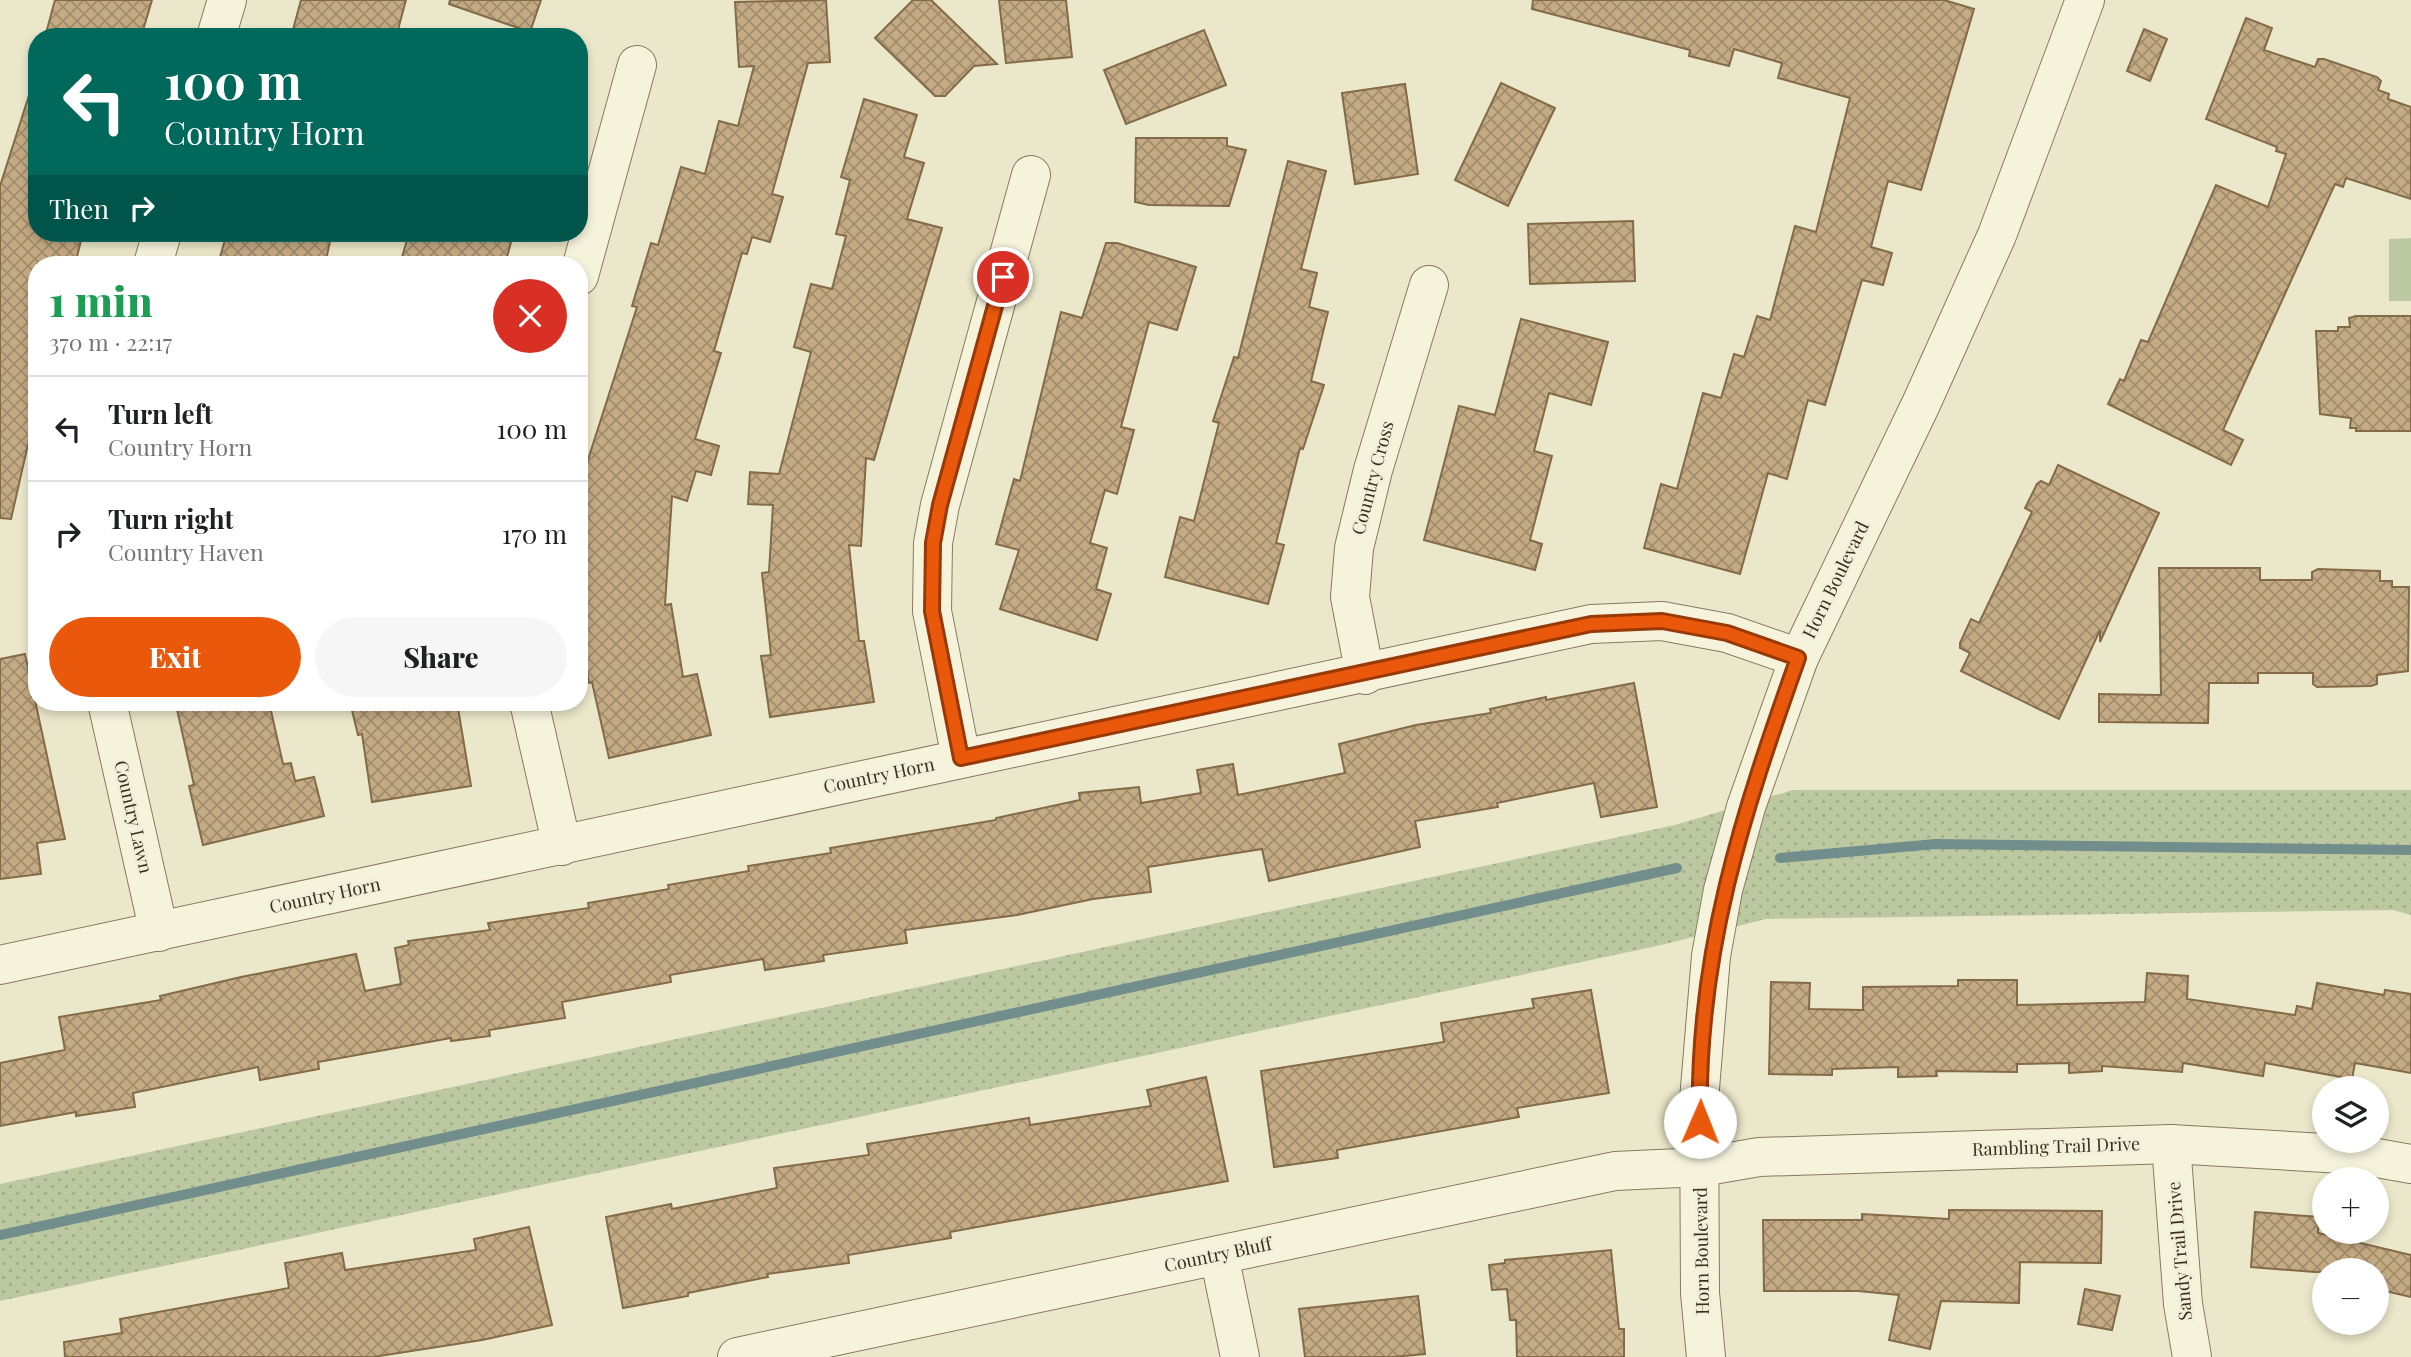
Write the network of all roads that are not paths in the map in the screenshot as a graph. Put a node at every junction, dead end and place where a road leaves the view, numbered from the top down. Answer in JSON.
{"nodes":[{"id":1,"x":227,"y":0,"type":"edge"},
{"id":2,"x":2085,"y":0,"type":"edge"},
{"id":3,"x":219,"y":28,"type":"edge"},
{"id":4,"x":637,"y":65,"type":"dead end"},
{"id":5,"x":1031,"y":175,"type":"dead end"},
{"id":6,"x":584,"y":256,"type":"edge"},
{"id":7,"x":1429,"y":285,"type":"dead end"},
{"id":8,"x":1798,"y":658,"type":"junction"},
{"id":9,"x":1365,"y":675,"type":"junction"},
{"id":10,"x":109,"y":711,"type":"edge"},
{"id":11,"x":530,"y":711,"type":"edge"},
{"id":12,"x":961,"y":758,"type":"junction"},
{"id":13,"x":562,"y":845,"type":"junction"},
{"id":14,"x":159,"y":932,"type":"junction"},
{"id":15,"x":0,"y":965,"type":"edge"},
{"id":16,"x":2171,"y":1144,"type":"junction"},
{"id":17,"x":2411,"y":1164,"type":"edge"},
{"id":18,"x":1701,"y":1167,"type":"junction"},
{"id":19,"x":1219,"y":1255,"type":"junction"},
{"id":20,"x":737,"y":1357,"type":"edge"},
{"id":21,"x":1240,"y":1357,"type":"edge"},
{"id":22,"x":1706,"y":1357,"type":"edge"},
{"id":23,"x":2192,"y":1357,"type":"edge"}],
"edges":[{"from":1,"to":3,"type":"street"},
{"from":2,"to":8,"type":"street","name":"Horn Boulevard"},
{"from":4,"to":6,"type":"street"},
{"from":5,"to":12,"type":"street"},
{"from":7,"to":9,"type":"street","name":"Country Cross"},
{"from":8,"to":9,"type":"street","name":"Country Horn"},
{"from":8,"to":18,"type":"street","name":"Horn Boulevard"},
{"from":9,"to":12,"type":"street","name":"Country Horn"},
{"from":10,"to":14,"type":"street","name":"Country Lawn"},
{"from":11,"to":13,"type":"street"},
{"from":12,"to":13,"type":"street","name":"Country Horn"},
{"from":13,"to":14,"type":"street","name":"Country Horn"},
{"from":14,"to":15,"type":"street","name":"Country Horn"},
{"from":16,"to":17,"type":"street","name":"Rambling Trail Drive"},
{"from":16,"to":18,"type":"street","name":"Rambling Trail Drive"},
{"from":16,"to":23,"type":"street","name":"Sandy Trail Drive"},
{"from":18,"to":19,"type":"street","name":"Country Bluff"},
{"from":18,"to":22,"type":"street","name":"Horn Boulevard"},
{"from":19,"to":20,"type":"street","name":"Country Bluff"},
{"from":19,"to":21,"type":"street"}]}
